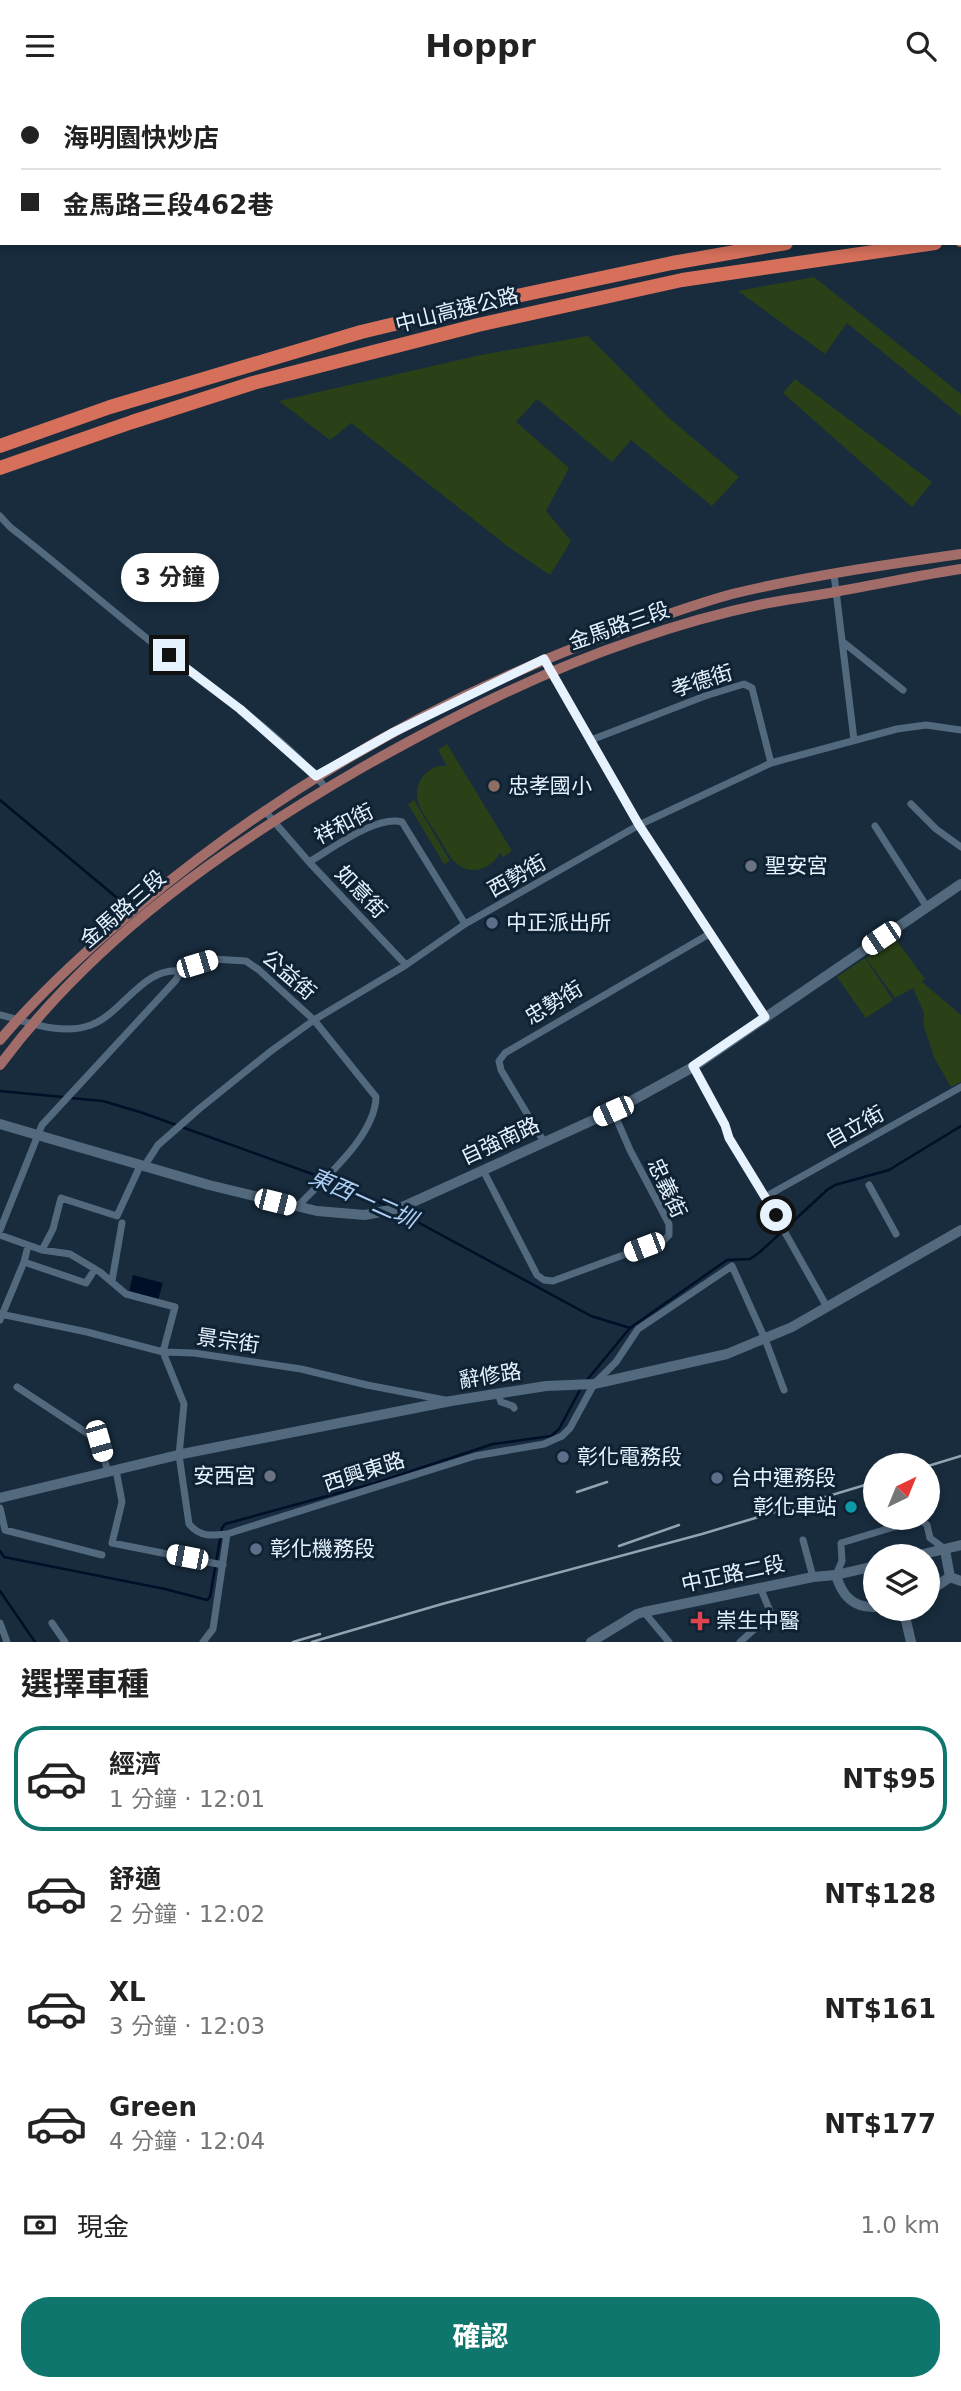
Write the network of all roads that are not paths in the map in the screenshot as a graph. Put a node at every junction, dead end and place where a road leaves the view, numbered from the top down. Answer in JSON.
{"nodes":[{"id":1,"x":775,"y":245,"type":"edge"},
{"id":2,"x":921,"y":245,"type":"edge"},
{"id":3,"x":0,"y":446,"type":"edge"},
{"id":4,"x":0,"y":468,"type":"edge"},
{"id":5,"x":0,"y":516,"type":"edge"},
{"id":6,"x":961,"y":554,"type":"edge"},
{"id":7,"x":961,"y":569,"type":"edge"},
{"id":8,"x":834,"y":574,"type":"junction"},
{"id":9,"x":836,"y":592,"type":"junction"},
{"id":10,"x":843,"y":642,"type":"junction"},
{"id":11,"x":544,"y":659,"type":"junction"},
{"id":12,"x":549,"y":672,"type":"junction"},
{"id":13,"x":903,"y":690,"type":"dead end"},
{"id":14,"x":961,"y":730,"type":"edge"},
{"id":15,"x":591,"y":740,"type":"junction"},
{"id":16,"x":854,"y":740,"type":"junction"},
{"id":17,"x":771,"y":763,"type":"junction"},
{"id":18,"x":316,"y":776,"type":"junction"},
{"id":19,"x":326,"y":788,"type":"junction"},
{"id":20,"x":911,"y":804,"type":"dead end"},
{"id":21,"x":264,"y":810,"type":"junction"},
{"id":22,"x":272,"y":821,"type":"junction"},
{"id":23,"x":639,"y":825,"type":"junction"},
{"id":24,"x":875,"y":826,"type":"dead end"},
{"id":25,"x":961,"y":847,"type":"edge"},
{"id":26,"x":309,"y":862,"type":"junction"},
{"id":27,"x":961,"y":884,"type":"edge"},
{"id":28,"x":160,"y":895,"type":"junction"},
{"id":29,"x":927,"y":907,"type":"junction"},
{"id":30,"x":465,"y":924,"type":"junction"},
{"id":31,"x":711,"y":933,"type":"junction"},
{"id":32,"x":406,"y":965,"type":"junction"},
{"id":33,"x":181,"y":971,"type":"junction"},
{"id":34,"x":0,"y":1015,"type":"edge"},
{"id":35,"x":765,"y":1017,"type":"junction"},
{"id":36,"x":17,"y":1019,"type":"junction"},
{"id":37,"x":314,"y":1020,"type":"junction"},
{"id":38,"x":31,"y":1023,"type":"junction"},
{"id":39,"x":0,"y":1040,"type":"edge"},
{"id":40,"x":0,"y":1065,"type":"edge"},
{"id":41,"x":693,"y":1066,"type":"junction"},
{"id":42,"x":961,"y":1087,"type":"edge"},
{"id":43,"x":613,"y":1111,"type":"junction"},
{"id":44,"x":0,"y":1124,"type":"edge"},
{"id":45,"x":38,"y":1137,"type":"junction"},
{"id":46,"x":544,"y":1142,"type":"junction"},
{"id":47,"x":143,"y":1165,"type":"junction"},
{"id":48,"x":483,"y":1171,"type":"junction"},
{"id":49,"x":869,"y":1185,"type":"dead end"},
{"id":50,"x":765,"y":1197,"type":"junction"},
{"id":51,"x":297,"y":1207,"type":"junction"},
{"id":52,"x":119,"y":1219,"type":"junction"},
{"id":53,"x":961,"y":1230,"type":"edge"},
{"id":54,"x":0,"y":1233,"type":"edge"},
{"id":55,"x":896,"y":1234,"type":"dead end"},
{"id":56,"x":28,"y":1246,"type":"junction"},
{"id":57,"x":42,"y":1251,"type":"junction"},
{"id":58,"x":24,"y":1262,"type":"junction"},
{"id":59,"x":95,"y":1269,"type":"junction"},
{"id":60,"x":112,"y":1282,"type":"junction"},
{"id":61,"x":827,"y":1307,"type":"junction"},
{"id":62,"x":0,"y":1316,"type":"edge"},
{"id":63,"x":765,"y":1339,"type":"junction"},
{"id":64,"x":163,"y":1352,"type":"junction"},
{"id":65,"x":587,"y":1384,"type":"junction"},
{"id":66,"x":17,"y":1387,"type":"dead end"},
{"id":67,"x":784,"y":1390,"type":"dead end"},
{"id":68,"x":498,"y":1394,"type":"junction"},
{"id":69,"x":451,"y":1401,"type":"junction"},
{"id":70,"x":513,"y":1408,"type":"dead end"},
{"id":71,"x":179,"y":1455,"type":"junction"},
{"id":72,"x":112,"y":1471,"type":"junction"},
{"id":73,"x":0,"y":1498,"type":"edge"},
{"id":74,"x":0,"y":1508,"type":"edge"},
{"id":75,"x":227,"y":1534,"type":"junction"},
{"id":76,"x":803,"y":1540,"type":"dead end"},
{"id":77,"x":961,"y":1545,"type":"edge"},
{"id":78,"x":945,"y":1550,"type":"junction"},
{"id":79,"x":940,"y":1551,"type":"edge"},
{"id":80,"x":102,"y":1555,"type":"dead end"},
{"id":81,"x":223,"y":1565,"type":"junction"},
{"id":82,"x":863,"y":1569,"type":"edge"},
{"id":83,"x":836,"y":1576,"type":"junction"},
{"id":84,"x":813,"y":1577,"type":"junction"},
{"id":85,"x":955,"y":1579,"type":"edge"},
{"id":86,"x":760,"y":1587,"type":"junction"},
{"id":87,"x":863,"y":1606,"type":"edge"},
{"id":88,"x":644,"y":1612,"type":"junction"},
{"id":89,"x":906,"y":1621,"type":"edge"},
{"id":90,"x":0,"y":1623,"type":"edge"},
{"id":91,"x":52,"y":1623,"type":"dead end"},
{"id":92,"x":7,"y":1642,"type":"edge"},
{"id":93,"x":65,"y":1642,"type":"edge"},
{"id":94,"x":203,"y":1642,"type":"edge"},
{"id":95,"x":591,"y":1642,"type":"edge"},
{"id":96,"x":669,"y":1642,"type":"edge"},
{"id":97,"x":740,"y":1642,"type":"edge"},
{"id":98,"x":911,"y":1642,"type":"edge"}],
"edges":[{"from":1,"to":3,"type":"highway","name":"中山高速公路"},
{"from":2,"to":4,"type":"highway","name":"中山高速公路"},
{"from":5,"to":18,"type":"street"},
{"from":6,"to":8,"type":"main road","name":"金馬路三段"},
{"from":7,"to":9,"type":"main road","name":"金馬路三段"},
{"from":8,"to":9,"type":"street"},
{"from":8,"to":11,"type":"main road","name":"金馬路三段"},
{"from":9,"to":10,"type":"street"},
{"from":9,"to":12,"type":"main road","name":"金馬路三段"},
{"from":10,"to":13,"type":"street"},
{"from":10,"to":16,"type":"street"},
{"from":11,"to":12,"type":"street"},
{"from":11,"to":18,"type":"main road","name":"金馬路三段"},
{"from":12,"to":15,"type":"street"},
{"from":12,"to":19,"type":"main road","name":"金馬路三段"},
{"from":14,"to":16,"type":"street","name":"西勢街"},
{"from":15,"to":17,"type":"street","name":"孝德街"},
{"from":15,"to":23,"type":"street"},
{"from":16,"to":17,"type":"street","name":"西勢街"},
{"from":17,"to":23,"type":"street","name":"西勢街"},
{"from":18,"to":19,"type":"street"},
{"from":18,"to":21,"type":"main road","name":"金馬路三段"},
{"from":19,"to":22,"type":"main road","name":"金馬路三段"},
{"from":20,"to":25,"type":"street"},
{"from":21,"to":22,"type":"street","name":"如意街"},
{"from":21,"to":28,"type":"main road","name":"金馬路三段"},
{"from":22,"to":26,"type":"street","name":"如意街"},
{"from":22,"to":28,"type":"main road","name":"金馬路三段"},
{"from":23,"to":30,"type":"street","name":"西勢街"},
{"from":23,"to":31,"type":"street"},
{"from":24,"to":29,"type":"street"},
{"from":26,"to":30,"type":"street","name":"祥和街"},
{"from":26,"to":32,"type":"street","name":"如意街"},
{"from":27,"to":29,"type":"street","name":"自強南路"},
{"from":28,"to":36,"type":"main road","name":"金馬路三段"},
{"from":28,"to":38,"type":"main road","name":"金馬路三段"},
{"from":29,"to":35,"type":"street","name":"自強南路"},
{"from":30,"to":32,"type":"street","name":"西勢街"},
{"from":31,"to":35,"type":"street"},
{"from":31,"to":46,"type":"street","name":"忠勢街"},
{"from":32,"to":37,"type":"street","name":"西勢街"},
{"from":33,"to":37,"type":"street","name":"公益街"},
{"from":33,"to":38,"type":"street","name":"公益街"},
{"from":33,"to":45,"type":"street"},
{"from":34,"to":36,"type":"street","name":"公益街"},
{"from":35,"to":41,"type":"street","name":"自強南路"},
{"from":36,"to":38,"type":"street","name":"公益街"},
{"from":36,"to":39,"type":"main road","name":"金馬路三段"},
{"from":37,"to":47,"type":"street","name":"西勢街"},
{"from":37,"to":51,"type":"street","name":"公益街"},
{"from":38,"to":40,"type":"main road","name":"金馬路三段"},
{"from":41,"to":43,"type":"street","name":"自強南路"},
{"from":41,"to":50,"type":"street"},
{"from":42,"to":50,"type":"street","name":"自立街"},
{"from":43,"to":46,"type":"street","name":"自強南路"},
{"from":43,"to":48,"type":"street","name":"忠義街"},
{"from":44,"to":45,"type":"street","name":"自強南路"},
{"from":45,"to":47,"type":"street","name":"自強南路"},
{"from":45,"to":54,"type":"street"},
{"from":46,"to":48,"type":"street","name":"自強南路"},
{"from":47,"to":51,"type":"street","name":"自強南路"},
{"from":47,"to":52,"type":"street","name":"西勢街"},
{"from":48,"to":51,"type":"street","name":"自強南路"},
{"from":49,"to":55,"type":"street"},
{"from":50,"to":61,"type":"street"},
{"from":52,"to":57,"type":"street"},
{"from":52,"to":60,"type":"street","name":"西勢街"},
{"from":53,"to":61,"type":"street","name":"辭修路"},
{"from":54,"to":56,"type":"street"},
{"from":56,"to":57,"type":"street"},
{"from":56,"to":58,"type":"street"},
{"from":57,"to":59,"type":"street"},
{"from":58,"to":59,"type":"street"},
{"from":58,"to":62,"type":"street"},
{"from":59,"to":60,"type":"street"},
{"from":60,"to":64,"type":"street"},
{"from":61,"to":63,"type":"street","name":"辭修路"},
{"from":62,"to":64,"type":"street","name":"景宗街"},
{"from":63,"to":65,"type":"street","name":"辭修路"},
{"from":63,"to":65,"type":"street","name":"西興東路"},
{"from":63,"to":67,"type":"street"},
{"from":64,"to":69,"type":"street","name":"景宗街"},
{"from":64,"to":71,"type":"street"},
{"from":65,"to":68,"type":"street","name":"辭修路"},
{"from":65,"to":75,"type":"street","name":"西興東路"},
{"from":66,"to":72,"type":"street"},
{"from":68,"to":69,"type":"street","name":"辭修路"},
{"from":68,"to":70,"type":"street"},
{"from":69,"to":71,"type":"street","name":"辭修路"},
{"from":71,"to":72,"type":"street","name":"辭修路"},
{"from":71,"to":75,"type":"street"},
{"from":72,"to":73,"type":"street","name":"辭修路"},
{"from":72,"to":81,"type":"street"},
{"from":74,"to":80,"type":"street"},
{"from":75,"to":81,"type":"street"},
{"from":76,"to":84,"type":"street"},
{"from":77,"to":78,"type":"street"},
{"from":78,"to":79,"type":"street"},
{"from":78,"to":83,"type":"street"},
{"from":78,"to":85,"type":"street"},
{"from":81,"to":94,"type":"street"},
{"from":82,"to":83,"type":"street","name":"中正路二段"},
{"from":83,"to":84,"type":"street","name":"中正路二段"},
{"from":83,"to":87,"type":"street"},
{"from":84,"to":86,"type":"street","name":"中正路二段"},
{"from":86,"to":88,"type":"street","name":"中正路二段"},
{"from":86,"to":97,"type":"street"},
{"from":88,"to":95,"type":"street","name":"中正路二段"},
{"from":88,"to":96,"type":"street"},
{"from":89,"to":98,"type":"street"},
{"from":90,"to":92,"type":"street"},
{"from":91,"to":93,"type":"street"}]}
